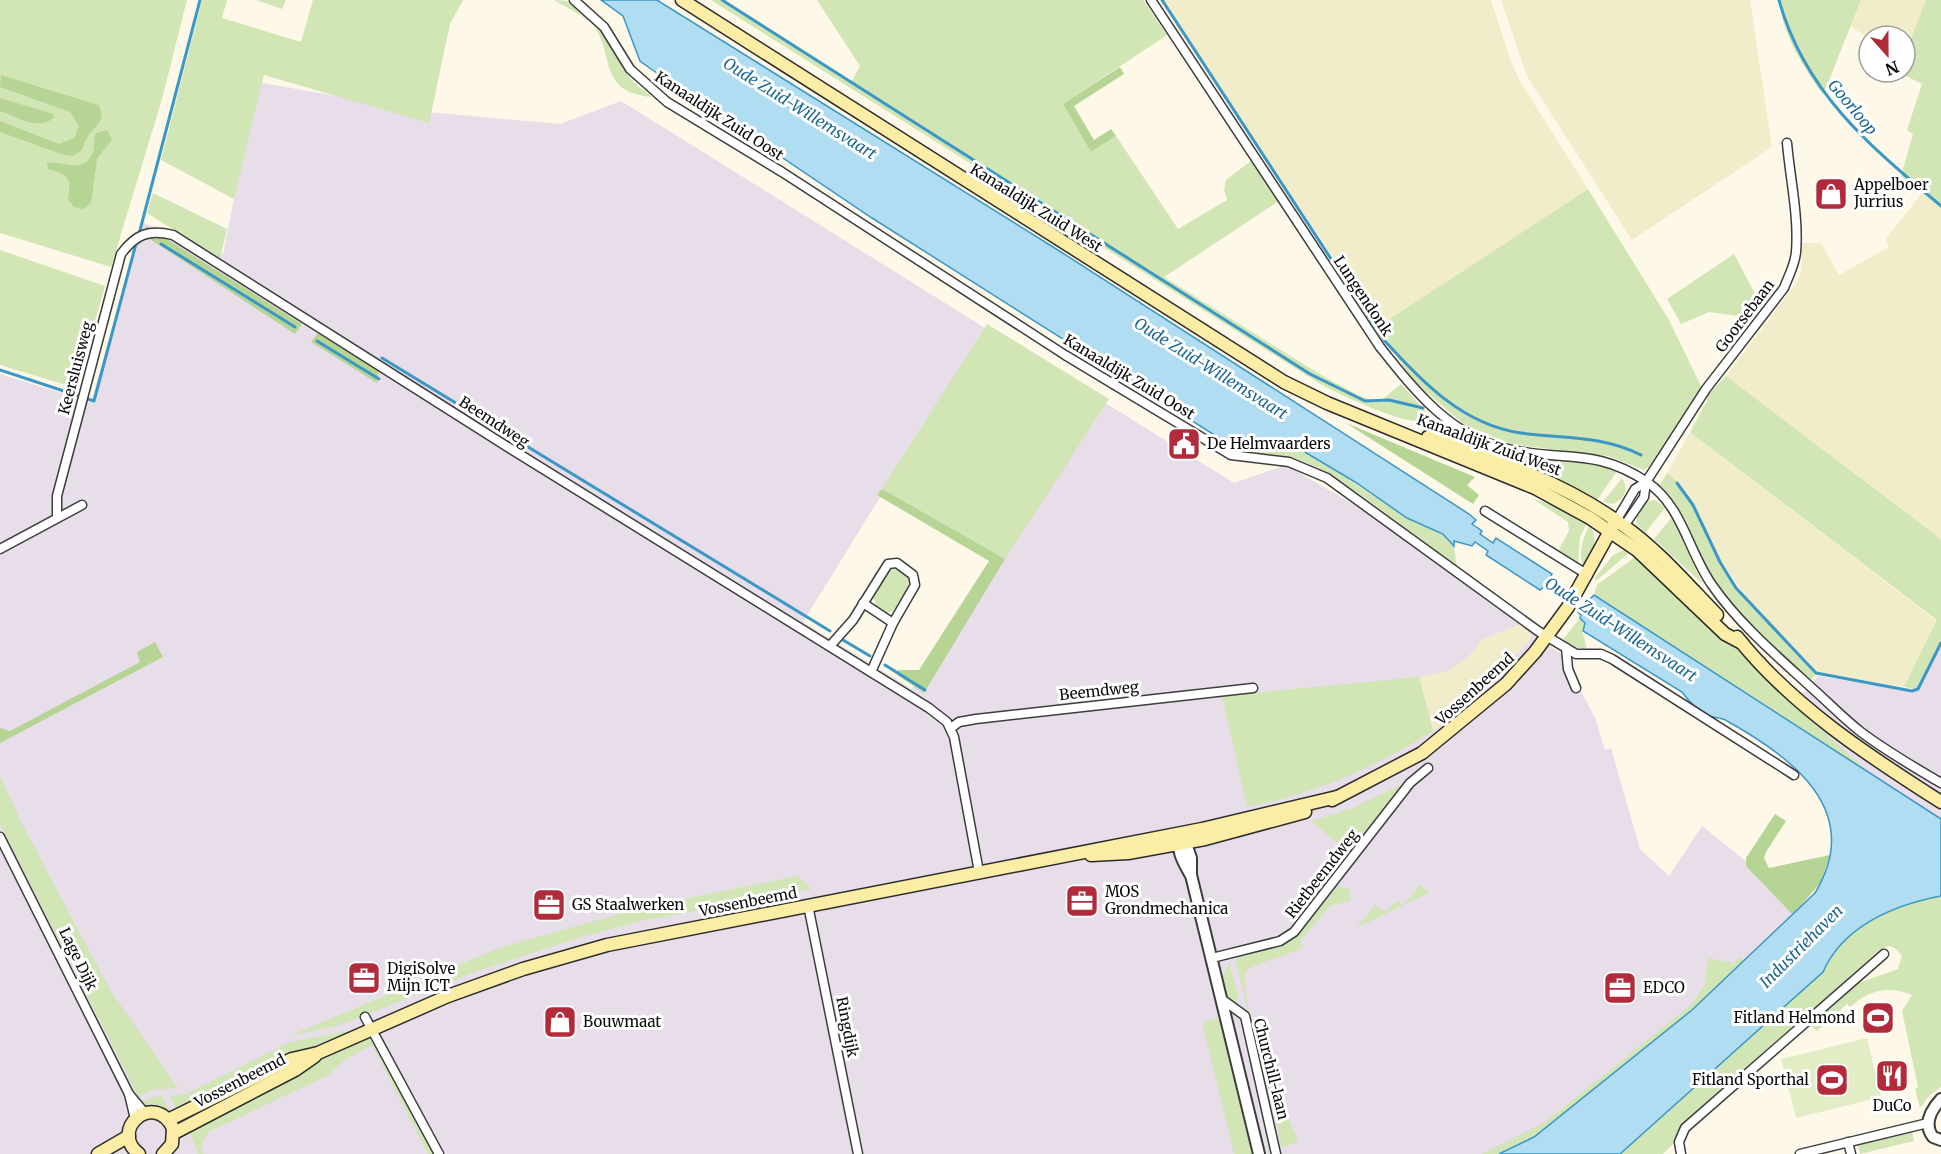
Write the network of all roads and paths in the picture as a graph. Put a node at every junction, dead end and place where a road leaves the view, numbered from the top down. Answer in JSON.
{"nodes":[{"id":1,"x":574,"y":0,"type":"edge"},
{"id":2,"x":682,"y":0,"type":"edge"},
{"id":3,"x":1151,"y":0,"type":"edge"},
{"id":4,"x":1787,"y":143,"type":"dead end"},
{"id":5,"x":141,"y":234,"type":"joint"},
{"id":6,"x":1646,"y":482,"type":"junction"},
{"id":7,"x":82,"y":505,"type":"dead end"},
{"id":8,"x":1485,"y":511,"type":"dead end"},
{"id":9,"x":57,"y":518,"type":"junction"},
{"id":10,"x":1617,"y":529,"type":"junction"},
{"id":11,"x":0,"y":549,"type":"edge"},
{"id":12,"x":1588,"y":575,"type":"junction"},
{"id":13,"x":864,"y":603,"type":"junction"},
{"id":14,"x":893,"y":623,"type":"junction"},
{"id":15,"x":1547,"y":637,"type":"junction"},
{"id":16,"x":830,"y":646,"type":"junction"},
{"id":17,"x":1566,"y":648,"type":"junction"},
{"id":18,"x":871,"y":672,"type":"junction"},
{"id":19,"x":1253,"y":688,"type":"dead end"},
{"id":20,"x":1576,"y":688,"type":"dead end"},
{"id":21,"x":951,"y":728,"type":"junction"},
{"id":22,"x":1428,"y":768,"type":"dead end"},
{"id":23,"x":1794,"y":775,"type":"dead end"},
{"id":24,"x":1911,"y":783,"type":"junction"},
{"id":25,"x":1941,"y":783,"type":"edge"},
{"id":26,"x":1941,"y":794,"type":"edge"},
{"id":27,"x":1941,"y":802,"type":"edge"},
{"id":28,"x":0,"y":837,"type":"edge"},
{"id":29,"x":1182,"y":840,"type":"junction"},
{"id":30,"x":979,"y":872,"type":"junction"},
{"id":31,"x":808,"y":905,"type":"junction"},
{"id":32,"x":1884,"y":954,"type":"dead end"},
{"id":33,"x":1212,"y":958,"type":"junction"},
{"id":34,"x":1223,"y":1000,"type":"junction"},
{"id":35,"x":365,"y":1017,"type":"dead end"},
{"id":36,"x":372,"y":1029,"type":"junction"},
{"id":37,"x":318,"y":1053,"type":"junction"},
{"id":38,"x":1941,"y":1100,"type":"edge"},
{"id":39,"x":140,"y":1116,"type":"junction"},
{"id":40,"x":168,"y":1120,"type":"junction"},
{"id":41,"x":1928,"y":1123,"type":"junction"},
{"id":42,"x":174,"y":1133,"type":"junction"},
{"id":43,"x":129,"y":1136,"type":"junction"},
{"id":44,"x":1848,"y":1142,"type":"junction"},
{"id":45,"x":1941,"y":1142,"type":"edge"},
{"id":46,"x":133,"y":1153,"type":"edge"},
{"id":47,"x":166,"y":1153,"type":"edge"},
{"id":48,"x":98,"y":1154,"type":"edge"},
{"id":49,"x":439,"y":1154,"type":"edge"},
{"id":50,"x":858,"y":1154,"type":"edge"},
{"id":51,"x":1259,"y":1154,"type":"edge"},
{"id":52,"x":1276,"y":1154,"type":"edge"},
{"id":53,"x":1681,"y":1154,"type":"edge"},
{"id":54,"x":1800,"y":1154,"type":"edge"},
{"id":55,"x":1851,"y":1154,"type":"edge"}],
"edges":[{"from":1,"to":15,"type":"street","name":"Kanaaldijk Zuid Oost"},
{"from":2,"to":10,"type":"main road","name":"Kanaaldijk Zuid West"},
{"from":3,"to":6,"type":"street","name":"Lungendonk"},
{"from":4,"to":6,"type":"street","name":"Goorsebaan"},
{"from":5,"to":9,"type":"street","name":"Keersluisweg"},
{"from":5,"to":16,"type":"street","name":"Beemdweg"},
{"from":6,"to":10,"type":"street","name":"Goorsebaan"},
{"from":6,"to":25,"type":"street"},
{"from":7,"to":9,"type":"street"},
{"from":8,"to":12,"type":"street"},
{"from":9,"to":11,"type":"street"},
{"from":10,"to":12,"type":"main road","name":"Vossenbeemd"},
{"from":10,"to":24,"type":"main road","name":"Kanaaldijk Zuid West"},
{"from":12,"to":15,"type":"main road","name":"Vossenbeemd"},
{"from":13,"to":14,"type":"street"},
{"from":13,"to":14,"type":"street"},
{"from":13,"to":16,"type":"street"},
{"from":14,"to":18,"type":"street"},
{"from":15,"to":17,"type":"street","name":"Kanaaldijk Zuid Oost"},
{"from":15,"to":29,"type":"main road","name":"Vossenbeemd"},
{"from":16,"to":18,"type":"street","name":"Beemdweg"},
{"from":17,"to":20,"type":"street"},
{"from":17,"to":23,"type":"street","name":"Kanaaldijk Zuid Oost"},
{"from":18,"to":21,"type":"street","name":"Beemdweg"},
{"from":19,"to":21,"type":"street","name":"Beemdweg"},
{"from":21,"to":30,"type":"street"},
{"from":22,"to":33,"type":"street","name":"Rietbeemdweg"},
{"from":24,"to":26,"type":"main road","name":"Kanaaldijk Zuid West"},
{"from":24,"to":27,"type":"main road","name":"Kanaaldijk Zuid West"},
{"from":28,"to":39,"type":"street","name":"Lage Dijk"},
{"from":29,"to":30,"type":"main road","name":"Vossenbeemd"},
{"from":29,"to":33,"type":"street","name":"Churchill-laan"},
{"from":30,"to":31,"type":"main road","name":"Vossenbeemd"},
{"from":31,"to":36,"type":"main road","name":"Vossenbeemd"},
{"from":31,"to":50,"type":"street","name":"Ringdijk"},
{"from":32,"to":53,"type":"street"},
{"from":33,"to":34,"type":"street","name":"Churchill-laan"},
{"from":34,"to":51,"type":"street","name":"Churchill-laan"},
{"from":34,"to":52,"type":"street","name":"Churchill-laan"},
{"from":35,"to":36,"type":"street"},
{"from":36,"to":37,"type":"main road","name":"Vossenbeemd"},
{"from":36,"to":49,"type":"street"},
{"from":37,"to":40,"type":"main road","name":"Vossenbeemd"},
{"from":37,"to":42,"type":"main road","name":"Vossenbeemd"},
{"from":38,"to":41,"type":"street"},
{"from":39,"to":40,"type":"main road"},
{"from":39,"to":43,"type":"main road"},
{"from":40,"to":42,"type":"main road"},
{"from":41,"to":44,"type":"street"},
{"from":41,"to":45,"type":"street"},
{"from":42,"to":47,"type":"main road"},
{"from":43,"to":46,"type":"main road"},
{"from":43,"to":48,"type":"main road"},
{"from":44,"to":54,"type":"street"},
{"from":44,"to":55,"type":"street"}]}
